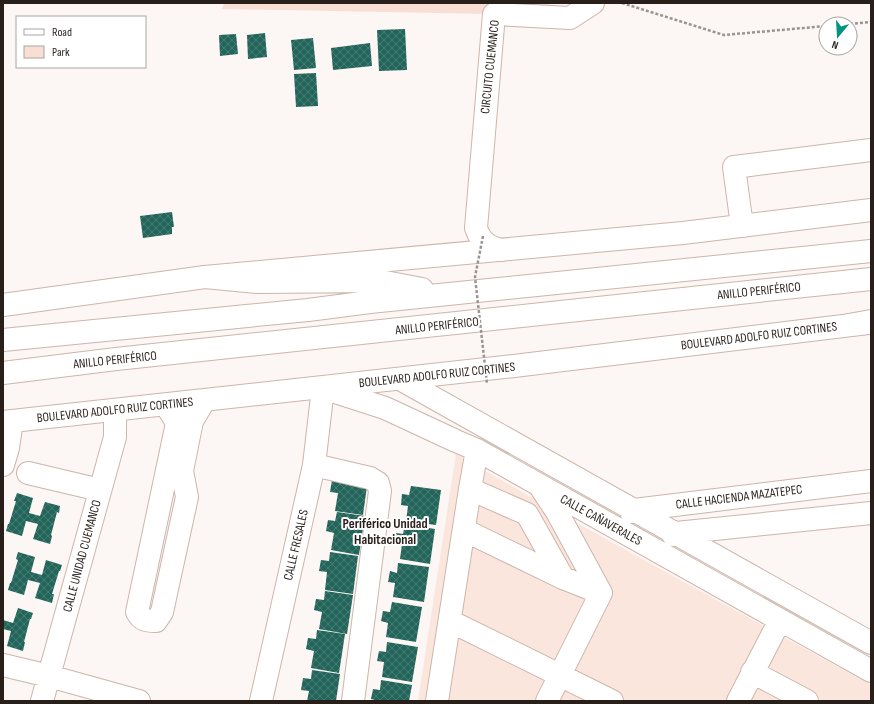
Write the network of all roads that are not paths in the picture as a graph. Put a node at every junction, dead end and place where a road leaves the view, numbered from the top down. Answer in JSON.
{"nodes":[{"id":1,"x":593,"y":3,"type":"edge"},
{"id":2,"x":496,"y":8,"type":"edge"},
{"id":3,"x":871,"y":150,"type":"edge"},
{"id":4,"x":871,"y":210,"type":"edge"},
{"id":5,"x":742,"y":226,"type":"junction"},
{"id":6,"x":479,"y":228,"type":"junction"},
{"id":7,"x":501,"y":250,"type":"junction"},
{"id":8,"x":871,"y":251,"type":"edge"},
{"id":9,"x":455,"y":255,"type":"junction"},
{"id":10,"x":206,"y":277,"type":"junction"},
{"id":11,"x":871,"y":279,"type":"edge"},
{"id":12,"x":449,"y":293,"type":"junction"},
{"id":13,"x":3,"y":305,"type":"edge"},
{"id":14,"x":871,"y":322,"type":"edge"},
{"id":15,"x":3,"y":340,"type":"edge"},
{"id":16,"x":3,"y":373,"type":"edge"},
{"id":17,"x":400,"y":379,"type":"junction"},
{"id":18,"x":323,"y":388,"type":"junction"},
{"id":19,"x":204,"y":401,"type":"junction"},
{"id":20,"x":166,"y":405,"type":"junction"},
{"id":21,"x":115,"y":410,"type":"junction"},
{"id":22,"x":469,"y":418,"type":"junction"},
{"id":23,"x":7,"y":422,"type":"edge"},
{"id":24,"x":456,"y":441,"type":"junction"},
{"id":25,"x":477,"y":450,"type":"junction"},
{"id":26,"x":3,"y":465,"type":"edge"},
{"id":27,"x":314,"y":465,"type":"junction"},
{"id":28,"x":28,"y":473,"type":"dead end"},
{"id":29,"x":871,"y":481,"type":"edge"},
{"id":30,"x":537,"y":484,"type":"junction"},
{"id":31,"x":470,"y":488,"type":"junction"},
{"id":32,"x":100,"y":490,"type":"junction"},
{"id":33,"x":634,"y":510,"type":"junction"},
{"id":34,"x":871,"y":513,"type":"edge"},
{"id":35,"x":613,"y":526,"type":"junction"},
{"id":36,"x":464,"y":530,"type":"junction"},
{"id":37,"x":676,"y":533,"type":"junction"},
{"id":38,"x":652,"y":548,"type":"junction"},
{"id":39,"x":563,"y":578,"type":"junction"},
{"id":40,"x":601,"y":593,"type":"junction"},
{"id":41,"x":780,"y":620,"type":"junction"},
{"id":42,"x":450,"y":621,"type":"junction"},
{"id":43,"x":871,"y":643,"type":"edge"},
{"id":44,"x":3,"y":665,"type":"edge"},
{"id":45,"x":871,"y":671,"type":"edge"},
{"id":46,"x":752,"y":672,"type":"junction"},
{"id":47,"x":560,"y":675,"type":"junction"},
{"id":48,"x":49,"y":676,"type":"junction"},
{"id":49,"x":42,"y":701,"type":"edge"},
{"id":50,"x":139,"y":701,"type":"edge"},
{"id":51,"x":262,"y":701,"type":"edge"},
{"id":52,"x":353,"y":701,"type":"edge"},
{"id":53,"x":437,"y":701,"type":"edge"},
{"id":54,"x":547,"y":701,"type":"edge"},
{"id":55,"x":612,"y":701,"type":"edge"},
{"id":56,"x":738,"y":701,"type":"edge"},
{"id":57,"x":807,"y":701,"type":"edge"}],
"edges":[{"from":1,"to":2,"type":"main road","name":"CIRCUITO CUEMANCO"},
{"from":2,"to":6,"type":"main road","name":"CIRCUITO CUEMANCO"},
{"from":3,"to":5,"type":"main road"},
{"from":4,"to":5,"type":"main road"},
{"from":5,"to":7,"type":"main road"},
{"from":6,"to":7,"type":"main road","name":"CIRCUITO CUEMANCO"},
{"from":6,"to":9,"type":"main road","name":"CIRCUITO CUEMANCO"},
{"from":7,"to":9,"type":"main road"},
{"from":8,"to":12,"type":"main road"},
{"from":9,"to":10,"type":"main road"},
{"from":10,"to":12,"type":"main road"},
{"from":10,"to":13,"type":"main road"},
{"from":11,"to":16,"type":"main road","name":"ANILLO PERIFÉRICO"},
{"from":12,"to":15,"type":"main road"},
{"from":14,"to":17,"type":"main road","name":"BOULEVARD ADOLFO RUIZ CORTINES"},
{"from":17,"to":18,"type":"main road","name":"BOULEVARD ADOLFO RUIZ CORTINES"},
{"from":17,"to":22,"type":"main road","name":"CALLE CAÑAVERALES"},
{"from":18,"to":19,"type":"main road","name":"BOULEVARD ADOLFO RUIZ CORTINES"},
{"from":18,"to":24,"type":"main road","name":"CALLE CAÑAVERALES"},
{"from":18,"to":27,"type":"main road","name":"CALLE FRESALES"},
{"from":19,"to":20,"type":"main road","name":"BOULEVARD ADOLFO RUIZ CORTINES"},
{"from":19,"to":20,"type":"main road"},
{"from":20,"to":21,"type":"main road","name":"BOULEVARD ADOLFO RUIZ CORTINES"},
{"from":21,"to":23,"type":"main road","name":"BOULEVARD ADOLFO RUIZ CORTINES"},
{"from":21,"to":32,"type":"main road","name":"CALLE UNIDAD CUEMANCO"},
{"from":22,"to":24,"type":"main road"},
{"from":22,"to":33,"type":"main road","name":"CALLE CAÑAVERALES"},
{"from":23,"to":26,"type":"main road"},
{"from":24,"to":25,"type":"main road","name":"CALLE CAÑAVERALES"},
{"from":25,"to":30,"type":"main road","name":"CALLE CAÑAVERALES"},
{"from":25,"to":31,"type":"main road"},
{"from":27,"to":51,"type":"main road","name":"CALLE FRESALES"},
{"from":27,"to":52,"type":"main road"},
{"from":28,"to":32,"type":"main road"},
{"from":29,"to":33,"type":"main road","name":"CALLE HACIENDA MAZATEPEC"},
{"from":30,"to":35,"type":"main road","name":"CALLE CAÑAVERALES"},
{"from":30,"to":40,"type":"main road"},
{"from":31,"to":36,"type":"main road"},
{"from":31,"to":39,"type":"main road"},
{"from":32,"to":48,"type":"main road","name":"CALLE UNIDAD CUEMANCO"},
{"from":33,"to":35,"type":"main road"},
{"from":33,"to":37,"type":"main road","name":"CALLE CAÑAVERALES"},
{"from":34,"to":37,"type":"main road"},
{"from":35,"to":38,"type":"main road","name":"CALLE CAÑAVERALES"},
{"from":36,"to":39,"type":"main road"},
{"from":36,"to":42,"type":"main road"},
{"from":37,"to":38,"type":"main road"},
{"from":37,"to":43,"type":"main road","name":"CALLE CAÑAVERALES"},
{"from":38,"to":41,"type":"main road","name":"CALLE CAÑAVERALES"},
{"from":39,"to":40,"type":"main road"},
{"from":40,"to":47,"type":"main road"},
{"from":41,"to":45,"type":"main road","name":"CALLE CAÑAVERALES"},
{"from":41,"to":46,"type":"main road"},
{"from":42,"to":47,"type":"main road"},
{"from":42,"to":53,"type":"main road"},
{"from":44,"to":48,"type":"main road"},
{"from":46,"to":56,"type":"main road"},
{"from":46,"to":57,"type":"main road"},
{"from":47,"to":54,"type":"main road"},
{"from":47,"to":55,"type":"main road"},
{"from":48,"to":49,"type":"main road","name":"CALLE UNIDAD CUEMANCO"},
{"from":48,"to":50,"type":"main road"}]}
